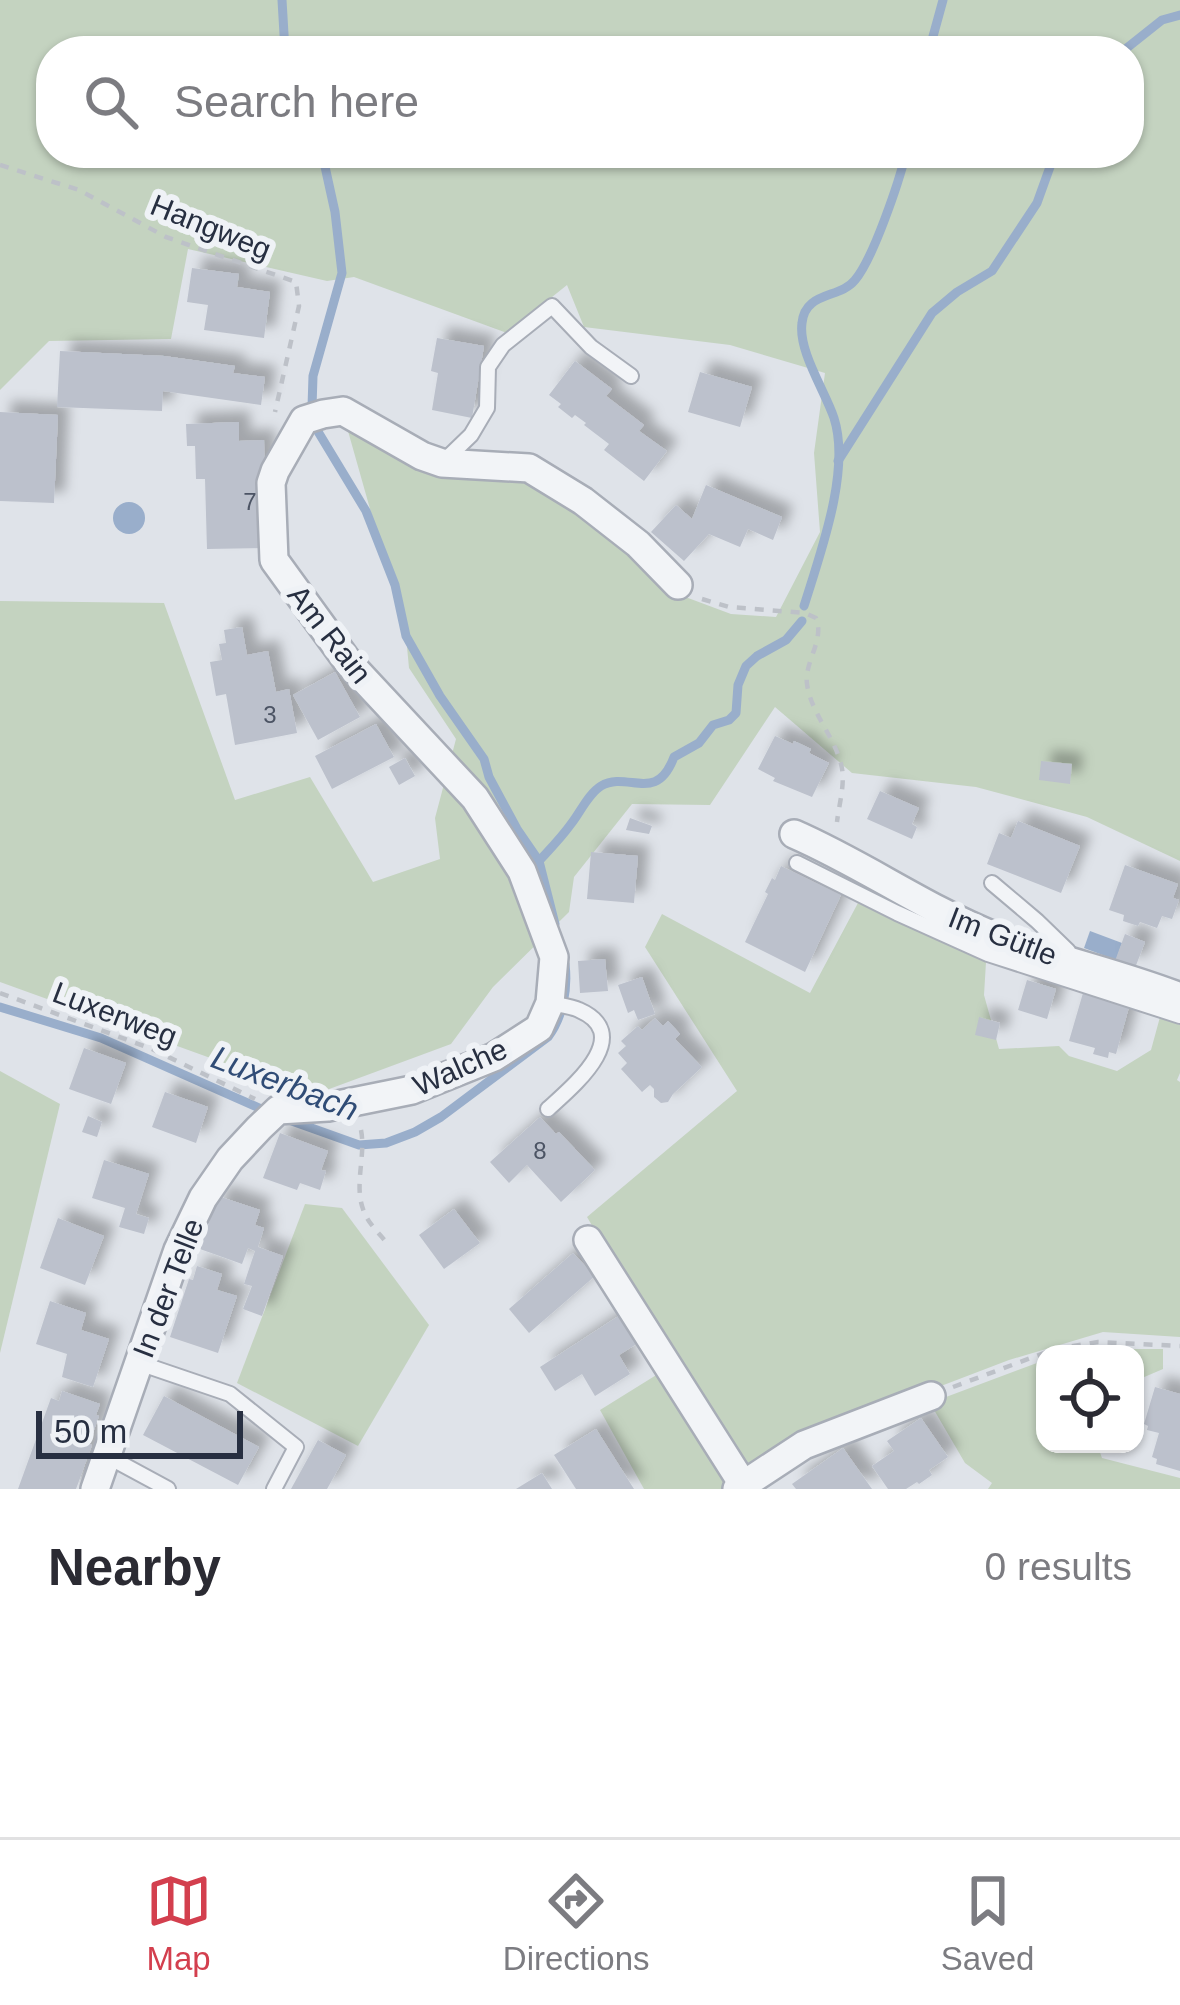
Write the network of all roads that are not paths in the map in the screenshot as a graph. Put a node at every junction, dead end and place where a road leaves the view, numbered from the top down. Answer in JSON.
{"nodes":[{"id":1,"x":631,"y":376,"type":"dead end"},
{"id":2,"x":442,"y":463,"type":"junction"},
{"id":3,"x":678,"y":585,"type":"road end"},
{"id":4,"x":794,"y":834,"type":"dead end"},
{"id":5,"x":797,"y":863,"type":"dead end"},
{"id":6,"x":992,"y":884,"type":"dead end"},
{"id":7,"x":1070,"y":962,"type":"junction"},
{"id":8,"x":1180,"y":997,"type":"edge"},
{"id":9,"x":560,"y":1005,"type":"junction"},
{"id":10,"x":1180,"y":1016,"type":"edge"},
{"id":11,"x":548,"y":1109,"type":"dead end"},
{"id":12,"x":268,"y":1119,"type":"joint"},
{"id":13,"x":588,"y":1240,"type":"dead end"},
{"id":14,"x":139,"y":1363,"type":"junction"},
{"id":15,"x":931,"y":1396,"type":"road end"},
{"id":16,"x":107,"y":1456,"type":"junction"},
{"id":17,"x":742,"y":1488,"type":"edge"},
{"id":18,"x":95,"y":1489,"type":"edge"},
{"id":19,"x":168,"y":1489,"type":"edge"},
{"id":20,"x":274,"y":1489,"type":"edge"}],
"edges":[{"from":1,"to":2,"type":"lane"},
{"from":2,"to":3,"type":"street","name":"Am Rain"},
{"from":2,"to":9,"type":"street","name":"Am Rain"},
{"from":4,"to":7,"type":"street","name":"Im Gütle"},
{"from":5,"to":10,"type":"lane"},
{"from":6,"to":7,"type":"lane"},
{"from":7,"to":8,"type":"street","name":"Im Gütle"},
{"from":9,"to":11,"type":"lane"},
{"from":9,"to":12,"type":"street","name":"Walche"},
{"from":12,"to":14,"type":"street","name":"In der Telle"},
{"from":13,"to":17,"type":"street"},
{"from":14,"to":16,"type":"street","name":"In der Telle"},
{"from":14,"to":20,"type":"lane"},
{"from":15,"to":17,"type":"street"},
{"from":16,"to":18,"type":"street","name":"In der Telle"},
{"from":16,"to":19,"type":"lane"}]}
